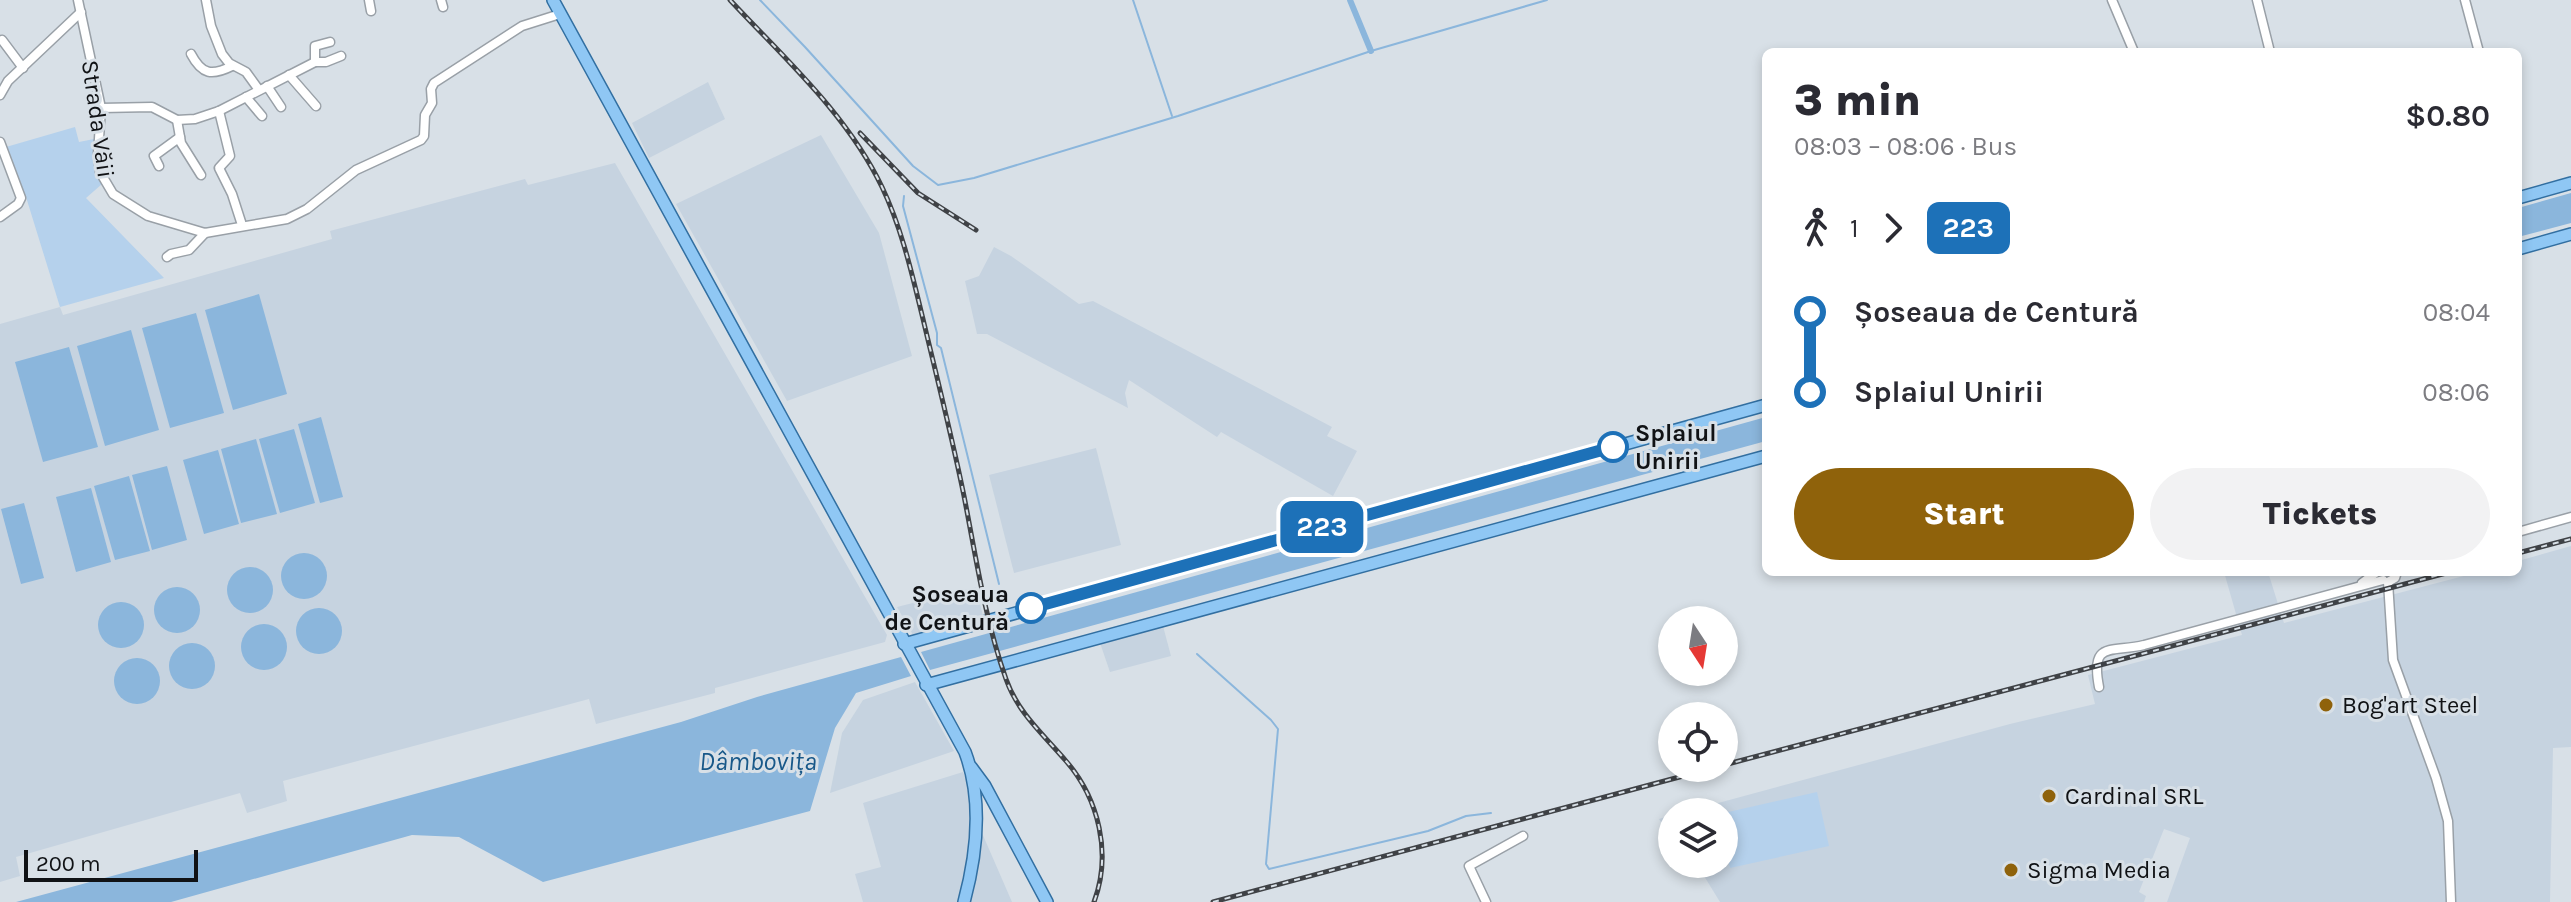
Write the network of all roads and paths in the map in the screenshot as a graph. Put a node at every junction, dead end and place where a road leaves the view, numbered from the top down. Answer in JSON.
{"nodes":[{"id":1,"x":78,"y":0,"type":"edge"},
{"id":2,"x":206,"y":0,"type":"edge"},
{"id":3,"x":369,"y":0,"type":"edge"},
{"id":4,"x":553,"y":0,"type":"edge"},
{"id":5,"x":2112,"y":0,"type":"edge"},
{"id":6,"x":2257,"y":0,"type":"edge"},
{"id":7,"x":2465,"y":0,"type":"edge"},
{"id":8,"x":371,"y":11,"type":"dead end"},
{"id":9,"x":81,"y":12,"type":"junction"},
{"id":10,"x":560,"y":14,"type":"junction"},
{"id":11,"x":2,"y":40,"type":"dead end"},
{"id":12,"x":330,"y":42,"type":"dead end"},
{"id":13,"x":2132,"y":48,"type":"edge"},
{"id":14,"x":2269,"y":48,"type":"edge"},
{"id":15,"x":2478,"y":48,"type":"edge"},
{"id":16,"x":191,"y":54,"type":"dead end"},
{"id":17,"x":341,"y":56,"type":"dead end"},
{"id":18,"x":315,"y":62,"type":"junction"},
{"id":19,"x":232,"y":66,"type":"junction"},
{"id":20,"x":23,"y":68,"type":"junction"},
{"id":21,"x":289,"y":75,"type":"junction"},
{"id":22,"x":2,"y":84,"type":"edge"},
{"id":23,"x":263,"y":88,"type":"junction"},
{"id":24,"x":0,"y":95,"type":"edge"},
{"id":25,"x":246,"y":97,"type":"junction"},
{"id":26,"x":316,"y":106,"type":"dead end"},
{"id":27,"x":281,"y":107,"type":"dead end"},
{"id":28,"x":101,"y":108,"type":"junction"},
{"id":29,"x":219,"y":111,"type":"junction"},
{"id":30,"x":262,"y":116,"type":"dead end"},
{"id":31,"x":177,"y":120,"type":"junction"},
{"id":32,"x":180,"y":137,"type":"junction"},
{"id":33,"x":0,"y":142,"type":"edge"},
{"id":34,"x":159,"y":166,"type":"dead end"},
{"id":35,"x":201,"y":175,"type":"dead end"},
{"id":36,"x":2571,"y":183,"type":"edge"},
{"id":37,"x":2522,"y":197,"type":"edge"},
{"id":38,"x":0,"y":217,"type":"edge"},
{"id":39,"x":242,"y":225,"type":"junction"},
{"id":40,"x":205,"y":233,"type":"junction"},
{"id":41,"x":2571,"y":234,"type":"edge"},
{"id":42,"x":2522,"y":248,"type":"edge"},
{"id":43,"x":167,"y":257,"type":"dead end"},
{"id":44,"x":1762,"y":406,"type":"edge"},
{"id":45,"x":1762,"y":457,"type":"edge"},
{"id":46,"x":2571,"y":517,"type":"edge"},
{"id":47,"x":2522,"y":531,"type":"edge"},
{"id":48,"x":2382,"y":576,"type":"edge"},
{"id":49,"x":907,"y":649,"type":"junction"},
{"id":50,"x":953,"y":678,"type":"junction"},
{"id":51,"x":926,"y":685,"type":"junction"},
{"id":52,"x":2099,"y":687,"type":"dead end"},
{"id":53,"x":938,"y":707,"type":"junction"},
{"id":54,"x":969,"y":766,"type":"junction"},
{"id":55,"x":974,"y":789,"type":"junction"},
{"id":56,"x":999,"y":817,"type":"junction"},
{"id":57,"x":976,"y":822,"type":"junction"},
{"id":58,"x":1523,"y":836,"type":"dead end"},
{"id":59,"x":964,"y":902,"type":"edge"},
{"id":60,"x":1047,"y":902,"type":"edge"},
{"id":61,"x":1486,"y":902,"type":"edge"},
{"id":62,"x":2451,"y":902,"type":"edge"}],
"edges":[{"from":1,"to":9,"type":"street","name":"Strada Văii"},
{"from":2,"to":19,"type":"street"},
{"from":3,"to":8,"type":"street"},
{"from":4,"to":10,"type":"main road"},
{"from":5,"to":13,"type":"street"},
{"from":6,"to":14,"type":"street"},
{"from":7,"to":15,"type":"street"},
{"from":9,"to":20,"type":"street"},
{"from":9,"to":28,"type":"street","name":"Strada Văii"},
{"from":10,"to":39,"type":"street","name":"Strada Văii"},
{"from":10,"to":49,"type":"main road"},
{"from":11,"to":20,"type":"street"},
{"from":12,"to":18,"type":"street"},
{"from":16,"to":19,"type":"street"},
{"from":17,"to":18,"type":"street"},
{"from":18,"to":21,"type":"street"},
{"from":19,"to":23,"type":"street"},
{"from":20,"to":22,"type":"street"},
{"from":21,"to":23,"type":"street"},
{"from":21,"to":26,"type":"street"},
{"from":22,"to":24,"type":"street"},
{"from":23,"to":25,"type":"street"},
{"from":23,"to":27,"type":"street"},
{"from":25,"to":29,"type":"street"},
{"from":25,"to":30,"type":"street"},
{"from":28,"to":31,"type":"street"},
{"from":28,"to":40,"type":"street","name":"Strada Văii"},
{"from":29,"to":31,"type":"street"},
{"from":29,"to":39,"type":"street"},
{"from":31,"to":32,"type":"street"},
{"from":32,"to":34,"type":"street"},
{"from":32,"to":35,"type":"street"},
{"from":33,"to":38,"type":"street"},
{"from":36,"to":37,"type":"main road"},
{"from":39,"to":40,"type":"street","name":"Strada Văii"},
{"from":40,"to":43,"type":"street"},
{"from":41,"to":42,"type":"main road"},
{"from":44,"to":49,"type":"main road"},
{"from":45,"to":50,"type":"main road"},
{"from":46,"to":47,"type":"street"},
{"from":48,"to":52,"type":"street"},
{"from":48,"to":62,"type":"street"},
{"from":49,"to":51,"type":"main road"},
{"from":50,"to":51,"type":"main road"},
{"from":50,"to":53,"type":"main road"},
{"from":51,"to":53,"type":"main road"},
{"from":53,"to":54,"type":"main road"},
{"from":54,"to":55,"type":"main road"},
{"from":54,"to":56,"type":"main road"},
{"from":55,"to":56,"type":"main road"},
{"from":55,"to":57,"type":"main road"},
{"from":56,"to":57,"type":"main road"},
{"from":56,"to":60,"type":"main road"},
{"from":57,"to":59,"type":"main road"},
{"from":58,"to":61,"type":"street"}]}
